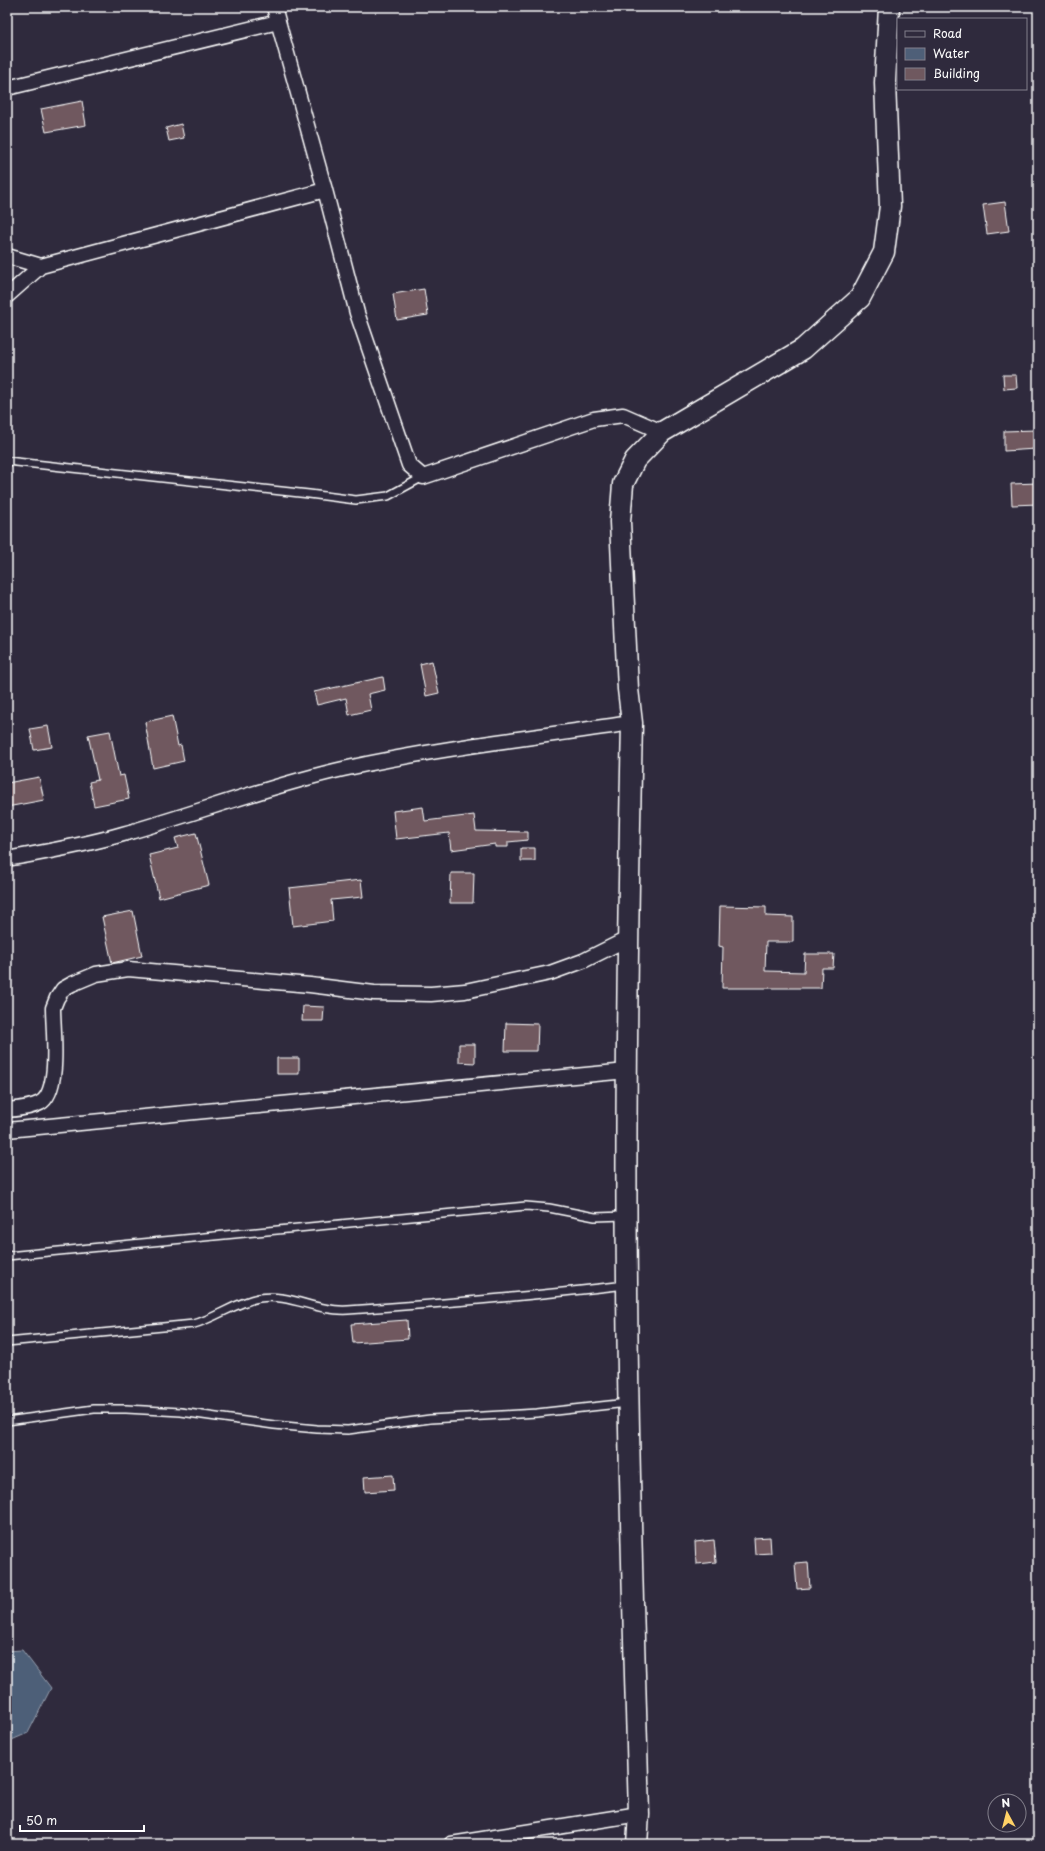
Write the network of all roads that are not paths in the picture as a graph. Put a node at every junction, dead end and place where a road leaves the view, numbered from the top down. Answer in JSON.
{"nodes":[{"id":1,"x":274,"y":7,"type":"edge"},
{"id":2,"x":888,"y":7,"type":"edge"},
{"id":3,"x":278,"y":22,"type":"junction"},
{"id":4,"x":7,"y":88,"type":"edge"},
{"id":5,"x":325,"y":190,"type":"junction"},
{"id":6,"x":7,"y":256,"type":"edge"},
{"id":7,"x":41,"y":266,"type":"junction"},
{"id":8,"x":7,"y":296,"type":"edge"},
{"id":9,"x":662,"y":432,"type":"junction"},
{"id":10,"x":7,"y":461,"type":"edge"},
{"id":11,"x":423,"y":477,"type":"junction"},
{"id":12,"x":632,"y":724,"type":"junction"},
{"id":13,"x":7,"y":859,"type":"edge"},
{"id":14,"x":627,"y":939,"type":"junction"},
{"id":15,"x":627,"y":1071,"type":"junction"},
{"id":16,"x":7,"y":1110,"type":"edge"},
{"id":17,"x":7,"y":1130,"type":"edge"},
{"id":18,"x":626,"y":1216,"type":"junction"},
{"id":19,"x":7,"y":1256,"type":"edge"},
{"id":20,"x":627,"y":1285,"type":"junction"},
{"id":21,"x":7,"y":1342,"type":"edge"},
{"id":22,"x":629,"y":1402,"type":"junction"},
{"id":23,"x":7,"y":1421,"type":"edge"},
{"id":24,"x":640,"y":1814,"type":"junction"},
{"id":25,"x":451,"y":1844,"type":"edge"},
{"id":26,"x":637,"y":1844,"type":"edge"}],
"edges":[{"from":1,"to":3,"type":"street"},
{"from":2,"to":9,"type":"street"},
{"from":3,"to":4,"type":"street"},
{"from":3,"to":5,"type":"street"},
{"from":5,"to":7,"type":"street"},
{"from":5,"to":11,"type":"street"},
{"from":6,"to":7,"type":"street"},
{"from":7,"to":8,"type":"street"},
{"from":9,"to":11,"type":"street"},
{"from":9,"to":12,"type":"street"},
{"from":10,"to":11,"type":"lane"},
{"from":12,"to":13,"type":"street"},
{"from":12,"to":14,"type":"street"},
{"from":14,"to":15,"type":"street"},
{"from":14,"to":16,"type":"street"},
{"from":15,"to":17,"type":"street"},
{"from":15,"to":18,"type":"street"},
{"from":18,"to":19,"type":"lane"},
{"from":18,"to":20,"type":"street"},
{"from":20,"to":21,"type":"lane"},
{"from":20,"to":22,"type":"street"},
{"from":22,"to":23,"type":"lane"},
{"from":22,"to":24,"type":"street"},
{"from":24,"to":25,"type":"street"},
{"from":24,"to":26,"type":"street"}]}
